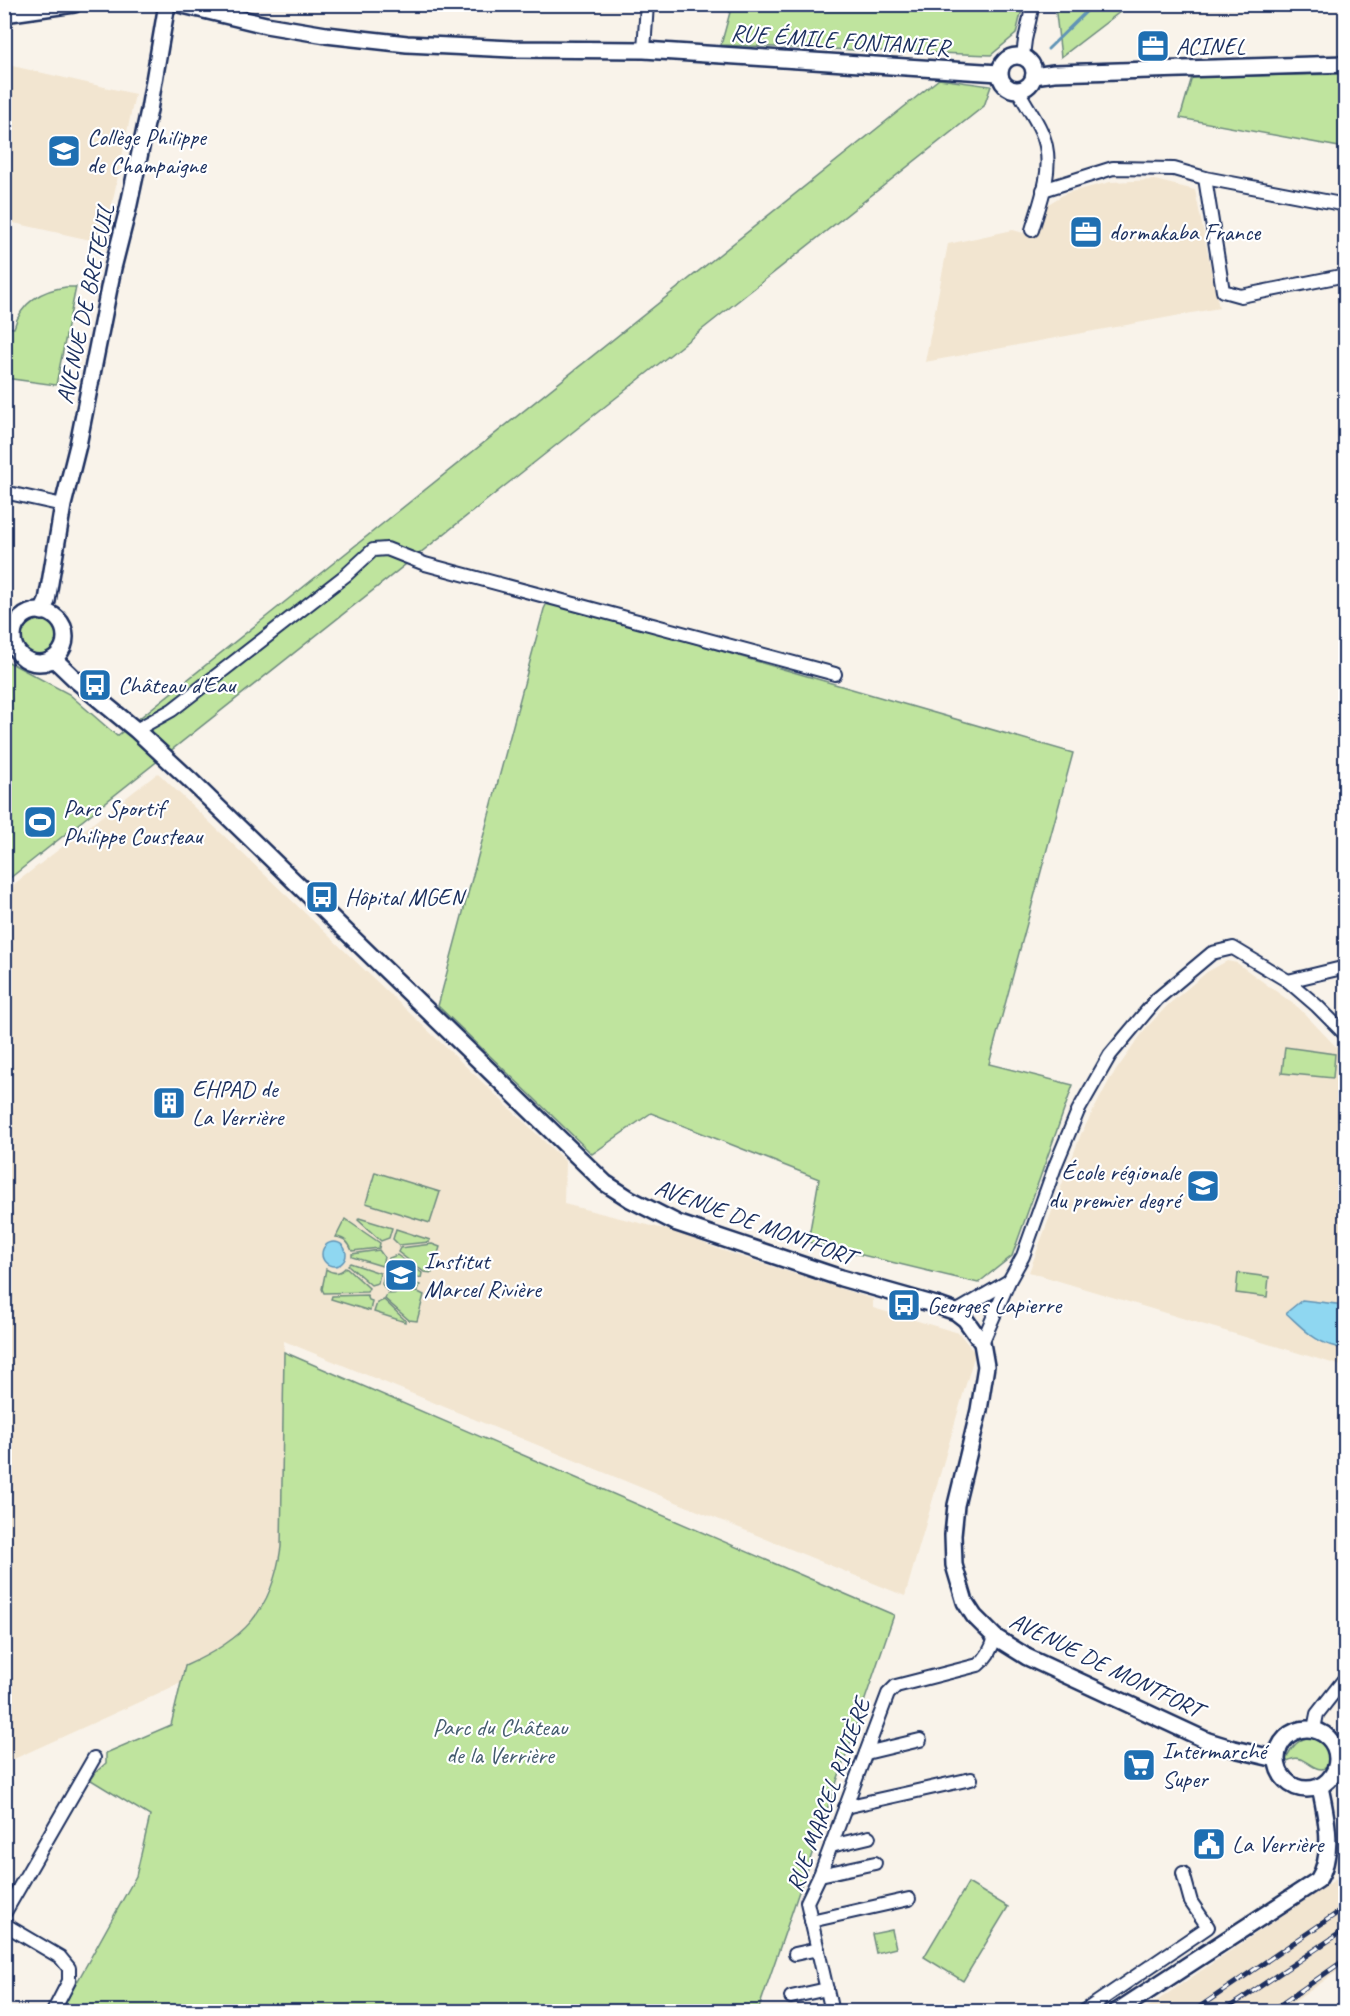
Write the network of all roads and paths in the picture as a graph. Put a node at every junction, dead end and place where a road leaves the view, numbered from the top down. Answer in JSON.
{"nodes":[{"id":1,"x":74,"y":4,"type":"edge"},
{"id":2,"x":167,"y":4,"type":"edge"},
{"id":3,"x":647,"y":4,"type":"edge"},
{"id":4,"x":1033,"y":4,"type":"edge"},
{"id":5,"x":186,"y":5,"type":"edge"},
{"id":6,"x":4,"y":15,"type":"edge"},
{"id":7,"x":644,"y":50,"type":"junction"},
{"id":8,"x":1023,"y":56,"type":"junction"},
{"id":9,"x":1346,"y":64,"type":"edge"},
{"id":10,"x":999,"y":73,"type":"junction"},
{"id":11,"x":1034,"y":76,"type":"junction"},
{"id":12,"x":1018,"y":90,"type":"junction"},
{"id":13,"x":1205,"y":178,"type":"junction"},
{"id":14,"x":1043,"y":190,"type":"junction"},
{"id":15,"x":1346,"y":205,"type":"edge"},
{"id":16,"x":1032,"y":230,"type":"dead end"},
{"id":17,"x":1346,"y":274,"type":"edge"},
{"id":18,"x":4,"y":492,"type":"edge"},
{"id":19,"x":63,"y":505,"type":"junction"},
{"id":20,"x":42,"y":612,"type":"junction"},
{"id":21,"x":9,"y":636,"type":"edge"},
{"id":22,"x":54,"y":659,"type":"junction"},
{"id":23,"x":836,"y":674,"type":"dead end"},
{"id":24,"x":136,"y":730,"type":"junction"},
{"id":25,"x":1346,"y":967,"type":"edge"},
{"id":26,"x":1288,"y":981,"type":"junction"},
{"id":27,"x":1346,"y":1035,"type":"edge"},
{"id":28,"x":1009,"y":1281,"type":"junction"},
{"id":29,"x":956,"y":1312,"type":"junction"},
{"id":30,"x":982,"y":1342,"type":"junction"},
{"id":31,"x":995,"y":1637,"type":"junction"},
{"id":32,"x":1346,"y":1677,"type":"edge"},
{"id":33,"x":1314,"y":1729,"type":"junction"},
{"id":34,"x":920,"y":1740,"type":"dead end"},
{"id":35,"x":866,"y":1753,"type":"junction"},
{"id":36,"x":1341,"y":1756,"type":"edge"},
{"id":37,"x":94,"y":1758,"type":"dead end"},
{"id":38,"x":1276,"y":1758,"type":"junction"},
{"id":39,"x":1340,"y":1774,"type":"edge"},
{"id":40,"x":970,"y":1779,"type":"dead end"},
{"id":41,"x":1320,"y":1787,"type":"junction"},
{"id":42,"x":845,"y":1807,"type":"junction"},
{"id":43,"x":869,"y":1837,"type":"dead end"},
{"id":44,"x":831,"y":1846,"type":"junction"},
{"id":45,"x":875,"y":1863,"type":"dead end"},
{"id":46,"x":1183,"y":1873,"type":"dead end"},
{"id":47,"x":820,"y":1875,"type":"junction"},
{"id":48,"x":909,"y":1899,"type":"dead end"},
{"id":49,"x":4,"y":1914,"type":"edge"},
{"id":50,"x":811,"y":1922,"type":"junction"},
{"id":51,"x":4,"y":1924,"type":"edge"},
{"id":52,"x":1208,"y":1927,"type":"junction"},
{"id":53,"x":1218,"y":1945,"type":"junction"},
{"id":54,"x":818,"y":1949,"type":"junction"},
{"id":55,"x":795,"y":1954,"type":"dead end"},
{"id":56,"x":827,"y":1989,"type":"junction"},
{"id":57,"x":791,"y":1998,"type":"dead end"},
{"id":58,"x":53,"y":2012,"type":"edge"},
{"id":59,"x":832,"y":2012,"type":"edge"},
{"id":60,"x":1083,"y":2012,"type":"edge"},
{"id":61,"x":1116,"y":2012,"type":"edge"}],
"edges":[{"from":1,"to":6,"type":"street"},
{"from":2,"to":19,"type":"street","name":"AVENUE DE BRETEUIL"},
{"from":3,"to":7,"type":"street"},
{"from":4,"to":8,"type":"street"},
{"from":5,"to":7,"type":"street","name":"RUE ÉMILE FONTANIER"},
{"from":7,"to":10,"type":"street","name":"RUE ÉMILE FONTANIER"},
{"from":8,"to":10,"type":"street"},
{"from":8,"to":11,"type":"street"},
{"from":9,"to":11,"type":"street"},
{"from":10,"to":12,"type":"street"},
{"from":11,"to":12,"type":"street"},
{"from":12,"to":14,"type":"street"},
{"from":13,"to":14,"type":"street"},
{"from":13,"to":15,"type":"street"},
{"from":13,"to":17,"type":"street"},
{"from":14,"to":16,"type":"street"},
{"from":18,"to":19,"type":"street"},
{"from":19,"to":20,"type":"street","name":"AVENUE DE BRETEUIL"},
{"from":20,"to":21,"type":"street"},
{"from":20,"to":22,"type":"street"},
{"from":21,"to":22,"type":"street"},
{"from":22,"to":24,"type":"street","name":"AVENUE DE MONTFORT"},
{"from":23,"to":24,"type":"street"},
{"from":24,"to":29,"type":"street","name":"AVENUE DE MONTFORT"},
{"from":25,"to":26,"type":"street"},
{"from":26,"to":27,"type":"street"},
{"from":26,"to":28,"type":"street"},
{"from":28,"to":29,"type":"street"},
{"from":28,"to":30,"type":"street"},
{"from":29,"to":30,"type":"street","name":"AVENUE DE MONTFORT"},
{"from":30,"to":31,"type":"street","name":"AVENUE DE MONTFORT"},
{"from":31,"to":35,"type":"street","name":"RUE MARCEL RIVIÈRE"},
{"from":31,"to":38,"type":"street","name":"AVENUE DE MONTFORT"},
{"from":32,"to":33,"type":"street"},
{"from":33,"to":36,"type":"street"},
{"from":33,"to":38,"type":"street"},
{"from":34,"to":35,"type":"street"},
{"from":35,"to":42,"type":"street","name":"RUE MARCEL RIVIÈRE"},
{"from":36,"to":39,"type":"street"},
{"from":37,"to":49,"type":"street"},
{"from":38,"to":41,"type":"street"},
{"from":39,"to":41,"type":"street"},
{"from":40,"to":42,"type":"street"},
{"from":41,"to":53,"type":"street"},
{"from":42,"to":44,"type":"street","name":"RUE MARCEL RIVIÈRE"},
{"from":43,"to":44,"type":"street"},
{"from":44,"to":47,"type":"street","name":"RUE MARCEL RIVIÈRE"},
{"from":45,"to":47,"type":"street"},
{"from":46,"to":52,"type":"street"},
{"from":47,"to":50,"type":"street","name":"RUE MARCEL RIVIÈRE"},
{"from":48,"to":50,"type":"street"},
{"from":50,"to":54,"type":"street","name":"RUE MARCEL RIVIÈRE"},
{"from":51,"to":58,"type":"street"},
{"from":52,"to":53,"type":"street"},
{"from":52,"to":60,"type":"street"},
{"from":53,"to":61,"type":"street"},
{"from":54,"to":55,"type":"street"},
{"from":54,"to":56,"type":"street","name":"RUE MARCEL RIVIÈRE"},
{"from":56,"to":57,"type":"street"},
{"from":56,"to":59,"type":"street","name":"RUE MARCEL RIVIÈRE"}]}
